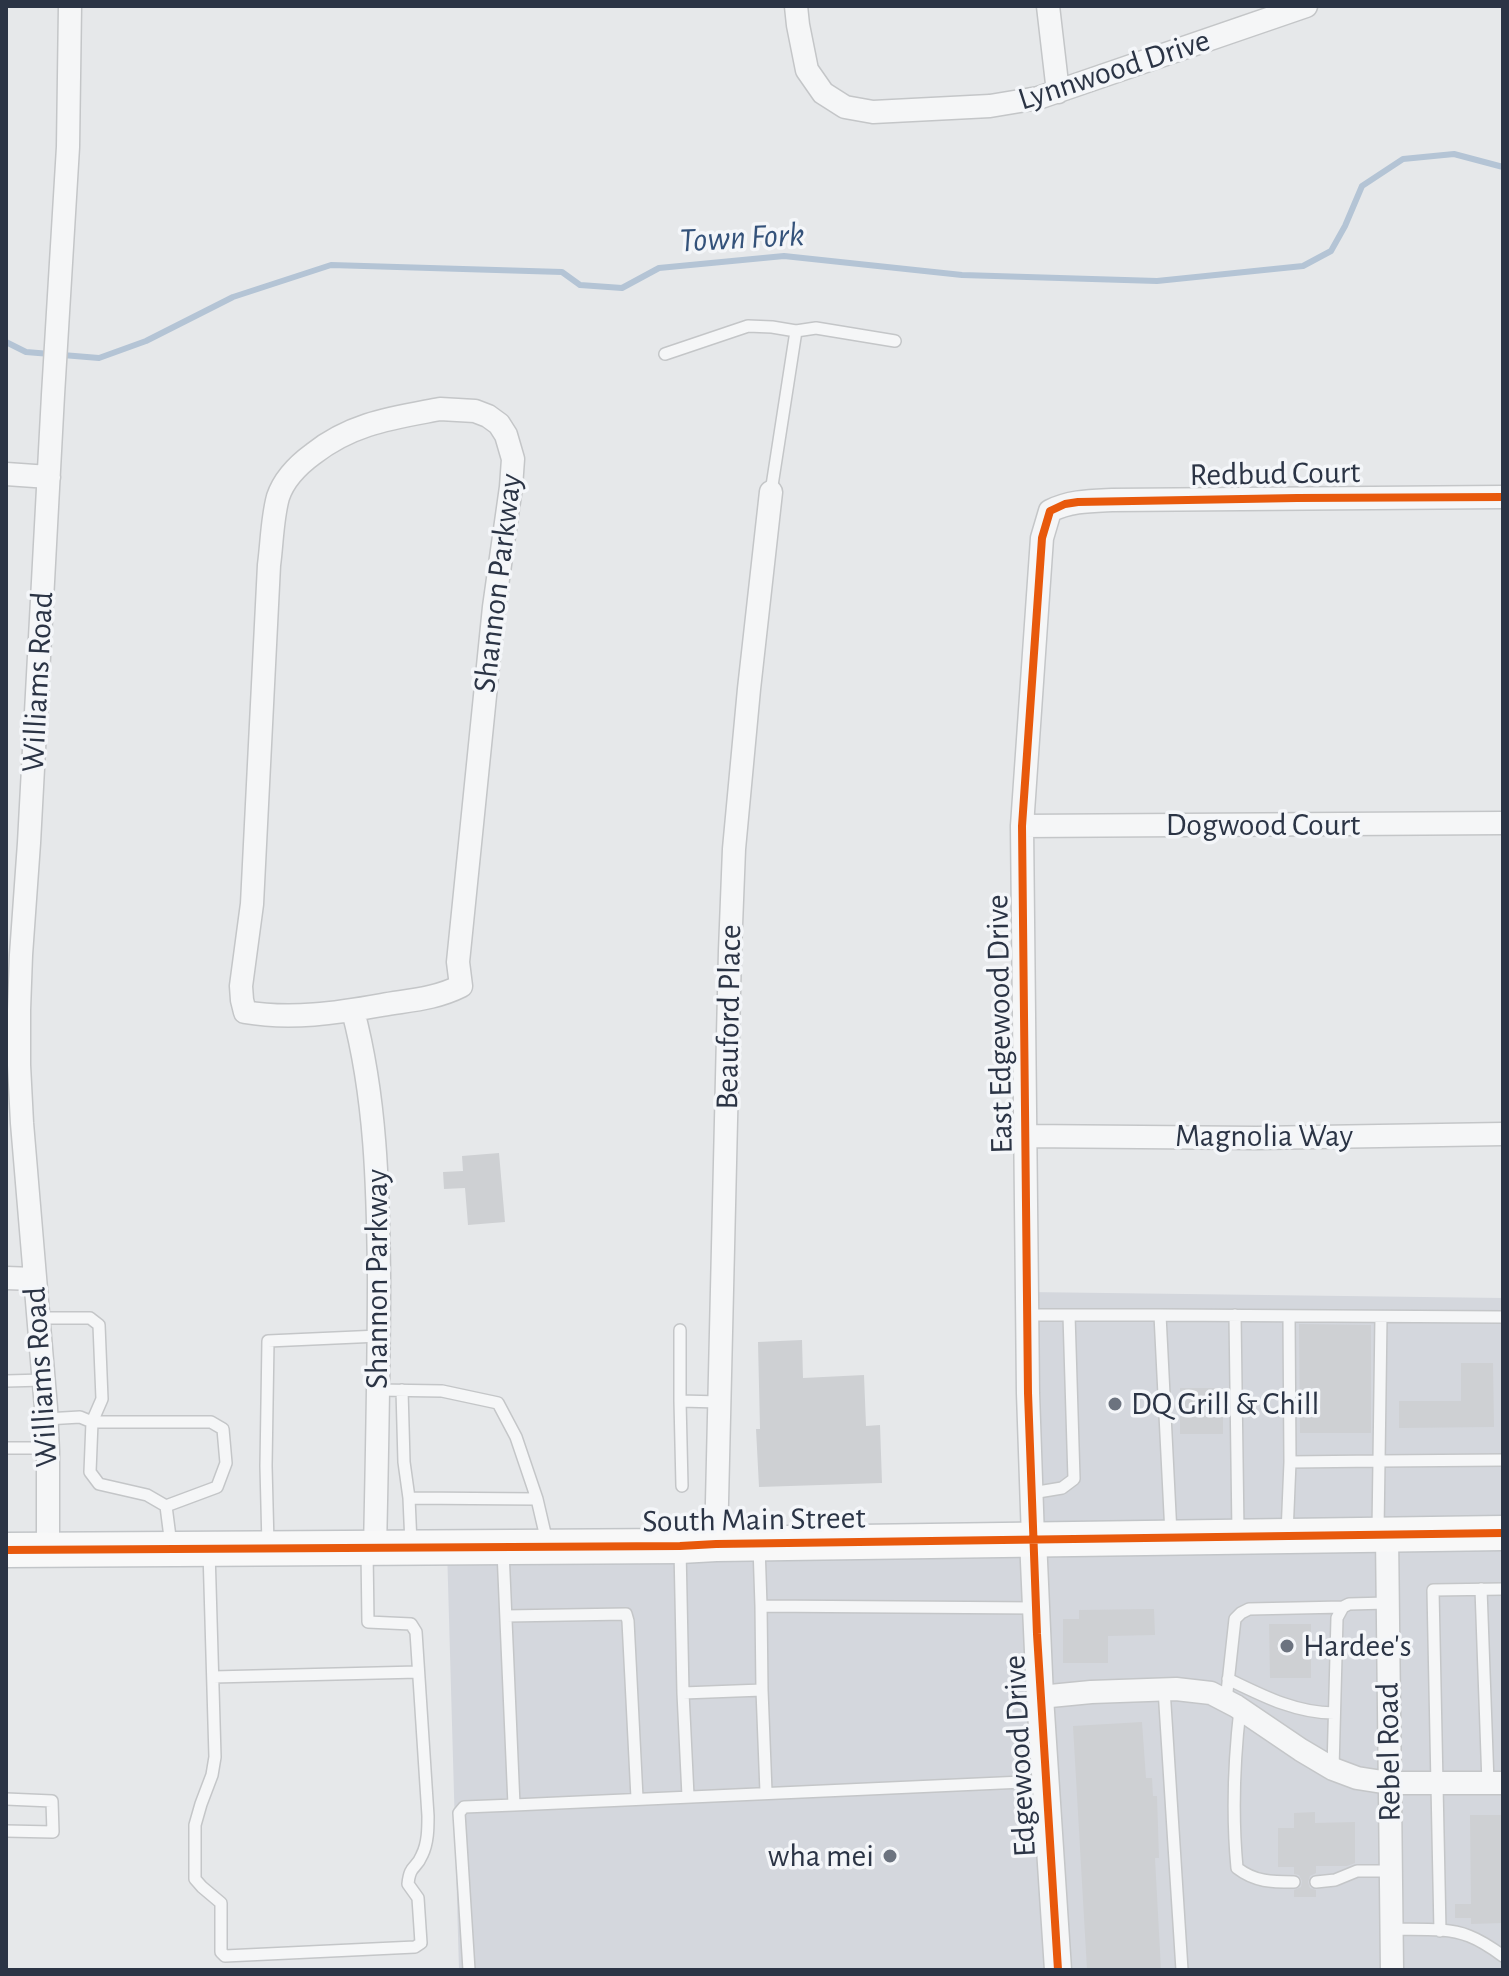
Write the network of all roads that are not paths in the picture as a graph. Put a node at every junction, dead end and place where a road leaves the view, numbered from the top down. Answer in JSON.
{"nodes":[{"id":1,"x":70,"y":6,"type":"edge"},
{"id":2,"x":796,"y":6,"type":"edge"},
{"id":3,"x":1048,"y":6,"type":"edge"},
{"id":4,"x":1306,"y":6,"type":"edge"},
{"id":5,"x":1058,"y":92,"type":"junction"},
{"id":6,"x":796,"y":331,"type":"junction"},
{"id":7,"x":895,"y":341,"type":"dead end"},
{"id":8,"x":665,"y":354,"type":"dead end"},
{"id":9,"x":6,"y":474,"type":"edge"},
{"id":10,"x":49,"y":477,"type":"junction"},
{"id":11,"x":771,"y":492,"type":"joint"},
{"id":12,"x":1503,"y":497,"type":"edge"},
{"id":13,"x":1050,"y":511,"type":"joint"},
{"id":14,"x":1503,"y":823,"type":"edge"},
{"id":15,"x":1022,"y":826,"type":"junction"},
{"id":16,"x":353,"y":1011,"type":"junction"},
{"id":17,"x":12,"y":1046,"type":"edge"},
{"id":18,"x":1503,"y":1134,"type":"edge"},
{"id":19,"x":1025,"y":1136,"type":"junction"},
{"id":20,"x":6,"y":1278,"type":"edge"},
{"id":21,"x":35,"y":1279,"type":"junction"},
{"id":22,"x":1028,"y":1315,"type":"junction"},
{"id":23,"x":1069,"y":1315,"type":"junction"},
{"id":24,"x":1160,"y":1315,"type":"junction"},
{"id":25,"x":1235,"y":1315,"type":"junction"},
{"id":26,"x":1289,"y":1316,"type":"junction"},
{"id":27,"x":1381,"y":1317,"type":"junction"},
{"id":28,"x":1503,"y":1317,"type":"edge"},
{"id":29,"x":39,"y":1318,"type":"junction"},
{"id":30,"x":680,"y":1330,"type":"dead end"},
{"id":31,"x":379,"y":1336,"type":"junction"},
{"id":32,"x":44,"y":1380,"type":"junction"},
{"id":33,"x":6,"y":1381,"type":"edge"},
{"id":34,"x":378,"y":1390,"type":"junction"},
{"id":35,"x":402,"y":1390,"type":"junction"},
{"id":36,"x":680,"y":1401,"type":"junction"},
{"id":37,"x":720,"y":1402,"type":"junction"},
{"id":38,"x":46,"y":1419,"type":"junction"},
{"id":39,"x":92,"y":1422,"type":"junction"},
{"id":40,"x":6,"y":1448,"type":"edge"},
{"id":41,"x":48,"y":1448,"type":"junction"},
{"id":42,"x":1503,"y":1460,"type":"edge"},
{"id":43,"x":1379,"y":1461,"type":"junction"},
{"id":44,"x":1290,"y":1462,"type":"junction"},
{"id":45,"x":682,"y":1486,"type":"dead end"},
{"id":46,"x":1032,"y":1493,"type":"junction"},
{"id":47,"x":409,"y":1498,"type":"junction"},
{"id":48,"x":537,"y":1499,"type":"junction"},
{"id":49,"x":166,"y":1506,"type":"junction"},
{"id":50,"x":1503,"y":1533,"type":"edge"},
{"id":51,"x":1382,"y":1535,"type":"junction"},
{"id":52,"x":1239,"y":1536,"type":"junction"},
{"id":53,"x":1287,"y":1536,"type":"junction"},
{"id":54,"x":1171,"y":1537,"type":"junction"},
{"id":55,"x":1033,"y":1539,"type":"junction"},
{"id":56,"x":716,"y":1544,"type":"junction"},
{"id":57,"x":759,"y":1544,"type":"junction"},
{"id":58,"x":548,"y":1546,"type":"junction"},
{"id":59,"x":680,"y":1546,"type":"junction"},
{"id":60,"x":503,"y":1547,"type":"junction"},
{"id":61,"x":268,"y":1549,"type":"junction"},
{"id":62,"x":371,"y":1549,"type":"junction"},
{"id":63,"x":412,"y":1549,"type":"junction"},
{"id":64,"x":6,"y":1550,"type":"edge"},
{"id":65,"x":48,"y":1550,"type":"junction"},
{"id":66,"x":171,"y":1550,"type":"junction"},
{"id":67,"x":209,"y":1550,"type":"junction"},
{"id":68,"x":1481,"y":1589,"type":"junction"},
{"id":69,"x":1503,"y":1589,"type":"edge"},
{"id":70,"x":1387,"y":1603,"type":"junction"},
{"id":71,"x":761,"y":1606,"type":"junction"},
{"id":72,"x":1343,"y":1607,"type":"junction"},
{"id":73,"x":1036,"y":1608,"type":"junction"},
{"id":74,"x":506,"y":1616,"type":"junction"},
{"id":75,"x":418,"y":1672,"type":"junction"},
{"id":76,"x":213,"y":1677,"type":"junction"},
{"id":77,"x":1164,"y":1689,"type":"junction"},
{"id":78,"x":762,"y":1690,"type":"junction"},
{"id":79,"x":683,"y":1693,"type":"junction"},
{"id":80,"x":1231,"y":1696,"type":"junction"},
{"id":81,"x":1040,"y":1697,"type":"junction"},
{"id":82,"x":1334,"y":1713,"type":"junction"},
{"id":83,"x":1333,"y":1769,"type":"junction"},
{"id":84,"x":1045,"y":1781,"type":"junction"},
{"id":85,"x":1389,"y":1783,"type":"junction"},
{"id":86,"x":1438,"y":1783,"type":"junction"},
{"id":87,"x":1495,"y":1783,"type":"edge"},
{"id":88,"x":766,"y":1792,"type":"junction"},
{"id":89,"x":688,"y":1796,"type":"junction"},
{"id":90,"x":637,"y":1798,"type":"junction"},
{"id":91,"x":6,"y":1799,"type":"edge"},
{"id":92,"x":514,"y":1805,"type":"junction"},
{"id":93,"x":6,"y":1831,"type":"edge"},
{"id":94,"x":1390,"y":1871,"type":"junction"},
{"id":95,"x":1294,"y":1882,"type":"dead end"},
{"id":96,"x":1316,"y":1882,"type":"dead end"},
{"id":97,"x":1391,"y":1929,"type":"junction"},
{"id":98,"x":1440,"y":1931,"type":"junction"},
{"id":99,"x":1503,"y":1956,"type":"edge"},
{"id":100,"x":469,"y":1970,"type":"edge"},
{"id":101,"x":1058,"y":1970,"type":"edge"},
{"id":102,"x":1182,"y":1970,"type":"edge"},
{"id":103,"x":1392,"y":1970,"type":"edge"}],
"edges":[{"from":1,"to":10,"type":"street","name":"Williams Road"},
{"from":2,"to":5,"type":"street","name":"Lynnwood Drive"},
{"from":3,"to":5,"type":"street"},
{"from":4,"to":5,"type":"street","name":"Lynnwood Drive"},
{"from":6,"to":7,"type":"lane"},
{"from":6,"to":8,"type":"lane"},
{"from":6,"to":11,"type":"lane"},
{"from":9,"to":10,"type":"street"},
{"from":10,"to":17,"type":"street","name":"Williams Road"},
{"from":11,"to":37,"type":"street","name":"Beauford Place"},
{"from":12,"to":13,"type":"street","name":"Redbud Court"},
{"from":13,"to":15,"type":"street","name":"East Edgewood Drive"},
{"from":14,"to":15,"type":"street","name":"Dogwood Court"},
{"from":15,"to":19,"type":"street","name":"East Edgewood Drive"},
{"from":16,"to":16,"type":"street","name":"Shannon Parkway"},
{"from":16,"to":31,"type":"street","name":"Shannon Parkway"},
{"from":17,"to":21,"type":"street","name":"Williams Road"},
{"from":18,"to":19,"type":"street","name":"Magnolia Way"},
{"from":19,"to":22,"type":"street","name":"East Edgewood Drive"},
{"from":20,"to":21,"type":"street"},
{"from":21,"to":29,"type":"street","name":"Williams Road"},
{"from":22,"to":23,"type":"lane"},
{"from":22,"to":46,"type":"street","name":"East Edgewood Drive"},
{"from":23,"to":24,"type":"lane"},
{"from":23,"to":46,"type":"lane"},
{"from":24,"to":25,"type":"lane"},
{"from":24,"to":54,"type":"lane"},
{"from":25,"to":26,"type":"lane"},
{"from":25,"to":52,"type":"lane"},
{"from":26,"to":27,"type":"lane"},
{"from":26,"to":44,"type":"lane"},
{"from":27,"to":28,"type":"lane"},
{"from":27,"to":43,"type":"lane"},
{"from":29,"to":32,"type":"street","name":"Williams Road"},
{"from":29,"to":39,"type":"lane"},
{"from":30,"to":36,"type":"lane"},
{"from":31,"to":34,"type":"street","name":"Shannon Parkway"},
{"from":31,"to":61,"type":"lane"},
{"from":32,"to":33,"type":"lane"},
{"from":32,"to":38,"type":"street","name":"Williams Road"},
{"from":34,"to":35,"type":"lane"},
{"from":34,"to":62,"type":"street","name":"Shannon Parkway"},
{"from":35,"to":47,"type":"lane"},
{"from":35,"to":48,"type":"lane"},
{"from":36,"to":37,"type":"lane"},
{"from":36,"to":45,"type":"lane"},
{"from":37,"to":56,"type":"street","name":"Beauford Place"},
{"from":38,"to":39,"type":"lane"},
{"from":38,"to":41,"type":"street","name":"Williams Road"},
{"from":39,"to":49,"type":"lane"},
{"from":39,"to":49,"type":"lane"},
{"from":40,"to":41,"type":"lane"},
{"from":41,"to":65,"type":"street","name":"Williams Road"},
{"from":42,"to":43,"type":"lane"},
{"from":43,"to":44,"type":"lane"},
{"from":43,"to":51,"type":"lane"},
{"from":44,"to":53,"type":"lane"},
{"from":46,"to":55,"type":"street","name":"East Edgewood Drive"},
{"from":47,"to":48,"type":"lane"},
{"from":47,"to":63,"type":"lane"},
{"from":48,"to":58,"type":"lane"},
{"from":49,"to":66,"type":"lane"},
{"from":50,"to":51,"type":"main road","name":"South Main Street"},
{"from":51,"to":53,"type":"main road","name":"South Main Street"},
{"from":51,"to":70,"type":"street","name":"Rebel Road"},
{"from":52,"to":53,"type":"main road","name":"South Main Street"},
{"from":52,"to":54,"type":"main road","name":"South Main Street"},
{"from":54,"to":55,"type":"main road","name":"South Main Street"},
{"from":55,"to":57,"type":"main road","name":"South Main Street"},
{"from":55,"to":73,"type":"street","name":"Edgewood Drive"},
{"from":56,"to":57,"type":"main road","name":"South Main Street"},
{"from":56,"to":59,"type":"main road","name":"South Main Street"},
{"from":57,"to":71,"type":"lane"},
{"from":58,"to":59,"type":"main road","name":"South Main Street"},
{"from":58,"to":60,"type":"main road","name":"South Main Street"},
{"from":59,"to":79,"type":"lane"},
{"from":60,"to":63,"type":"main road","name":"South Main Street"},
{"from":60,"to":74,"type":"lane"},
{"from":61,"to":62,"type":"main road","name":"South Main Street"},
{"from":61,"to":67,"type":"main road","name":"South Main Street"},
{"from":62,"to":63,"type":"main road","name":"South Main Street"},
{"from":62,"to":75,"type":"lane"},
{"from":64,"to":65,"type":"main road","name":"South Main Street"},
{"from":65,"to":66,"type":"main road","name":"South Main Street"},
{"from":66,"to":67,"type":"main road","name":"South Main Street"},
{"from":67,"to":76,"type":"lane"},
{"from":68,"to":69,"type":"lane"},
{"from":68,"to":86,"type":"lane"},
{"from":68,"to":87,"type":"lane"},
{"from":70,"to":72,"type":"lane"},
{"from":70,"to":85,"type":"street","name":"Rebel Road"},
{"from":71,"to":73,"type":"lane"},
{"from":71,"to":78,"type":"lane"},
{"from":72,"to":80,"type":"lane"},
{"from":72,"to":82,"type":"lane"},
{"from":73,"to":81,"type":"street","name":"Edgewood Drive"},
{"from":74,"to":90,"type":"lane"},
{"from":74,"to":92,"type":"lane"},
{"from":75,"to":76,"type":"lane"},
{"from":75,"to":76,"type":"lane"},
{"from":77,"to":80,"type":"street"},
{"from":77,"to":81,"type":"street"},
{"from":77,"to":102,"type":"lane"},
{"from":78,"to":79,"type":"lane"},
{"from":78,"to":88,"type":"lane"},
{"from":79,"to":89,"type":"lane"},
{"from":80,"to":82,"type":"lane"},
{"from":80,"to":83,"type":"street"},
{"from":80,"to":95,"type":"lane"},
{"from":81,"to":84,"type":"street","name":"Edgewood Drive"},
{"from":82,"to":83,"type":"lane"},
{"from":83,"to":85,"type":"street"},
{"from":84,"to":88,"type":"lane"},
{"from":84,"to":101,"type":"street","name":"Edgewood Drive"},
{"from":85,"to":86,"type":"street"},
{"from":85,"to":94,"type":"street","name":"Rebel Road"},
{"from":86,"to":87,"type":"street"},
{"from":86,"to":98,"type":"lane"},
{"from":88,"to":89,"type":"lane"},
{"from":89,"to":90,"type":"lane"},
{"from":90,"to":92,"type":"lane"},
{"from":91,"to":93,"type":"lane"},
{"from":92,"to":100,"type":"lane"},
{"from":94,"to":96,"type":"lane"},
{"from":94,"to":97,"type":"street","name":"Rebel Road"},
{"from":97,"to":98,"type":"lane"},
{"from":97,"to":103,"type":"street","name":"Rebel Road"},
{"from":98,"to":99,"type":"lane"}]}
